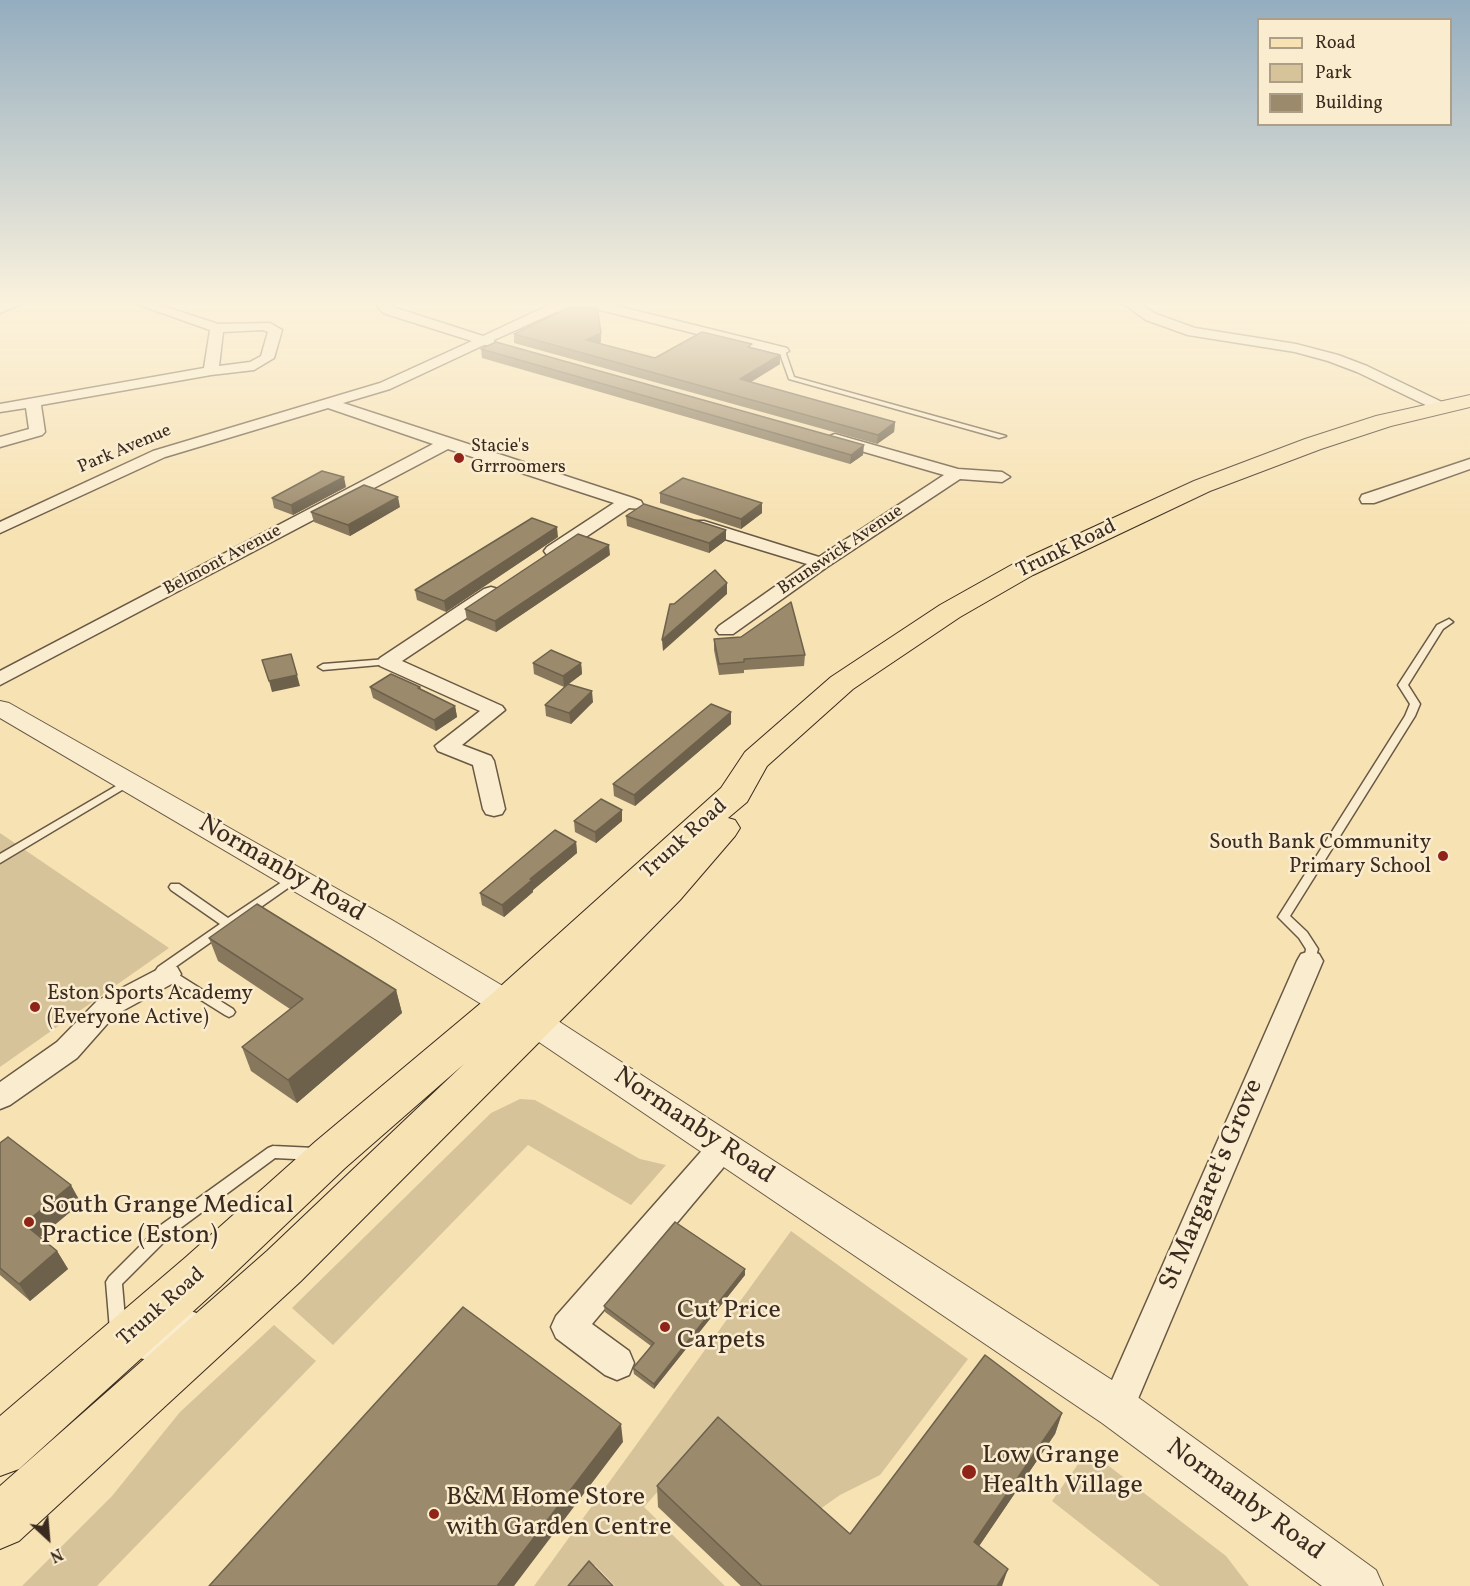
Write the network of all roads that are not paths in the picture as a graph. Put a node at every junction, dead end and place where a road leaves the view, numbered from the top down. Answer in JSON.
{"nodes":[{"id":1,"x":188,"y":375,"type":"edge"},
{"id":2,"x":409,"y":375,"type":"edge"},
{"id":3,"x":790,"y":375,"type":"edge"},
{"id":4,"x":1370,"y":375,"type":"edge"},
{"id":5,"x":1470,"y":401,"type":"edge"},
{"id":6,"x":33,"y":402,"type":"junction"},
{"id":7,"x":329,"y":403,"type":"junction"},
{"id":8,"x":1441,"y":407,"type":"junction"},
{"id":9,"x":0,"y":408,"type":"edge"},
{"id":10,"x":822,"y":436,"type":"edge"},
{"id":11,"x":1002,"y":436,"type":"dead end"},
{"id":12,"x":0,"y":442,"type":"edge"},
{"id":13,"x":447,"y":444,"type":"junction"},
{"id":14,"x":1470,"y":464,"type":"edge"},
{"id":15,"x":1441,"y":472,"type":"junction"},
{"id":16,"x":957,"y":474,"type":"junction"},
{"id":17,"x":1002,"y":477,"type":"dead end"},
{"id":18,"x":1470,"y":480,"type":"edge"},
{"id":19,"x":1368,"y":499,"type":"dead end"},
{"id":20,"x":627,"y":502,"type":"junction"},
{"id":21,"x":650,"y":509,"type":"edge"},
{"id":22,"x":684,"y":520,"type":"edge"},
{"id":23,"x":0,"y":528,"type":"edge"},
{"id":24,"x":540,"y":560,"type":"edge"},
{"id":25,"x":821,"y":563,"type":"junction"},
{"id":26,"x":502,"y":585,"type":"edge"},
{"id":27,"x":1449,"y":622,"type":"dead end"},
{"id":28,"x":726,"y":630,"type":"dead end"},
{"id":29,"x":387,"y":662,"type":"junction"},
{"id":30,"x":323,"y":667,"type":"dead end"},
{"id":31,"x":0,"y":679,"type":"edge"},
{"id":32,"x":0,"y":708,"type":"edge"},
{"id":33,"x":128,"y":782,"type":"junction"},
{"id":34,"x":494,"y":809,"type":"dead end"},
{"id":35,"x":2,"y":856,"type":"edge"},
{"id":36,"x":294,"y":878,"type":"junction"},
{"id":37,"x":175,"y":887,"type":"dead end"},
{"id":38,"x":228,"y":924,"type":"junction"},
{"id":39,"x":1310,"y":961,"type":"joint"},
{"id":40,"x":168,"y":974,"type":"junction"},
{"id":41,"x":229,"y":1012,"type":"dead end"},
{"id":42,"x":521,"y":1013,"type":"junction"},
{"id":43,"x":0,"y":1097,"type":"edge"},
{"id":44,"x":723,"y":1147,"type":"junction"},
{"id":45,"x":330,"y":1155,"type":"junction"},
{"id":46,"x":354,"y":1198,"type":"junction"},
{"id":47,"x":262,"y":1264,"type":"dead end"},
{"id":48,"x":199,"y":1311,"type":"dead end"},
{"id":49,"x":119,"y":1346,"type":"junction"},
{"id":50,"x":617,"y":1363,"type":"dead end"},
{"id":51,"x":1117,"y":1408,"type":"junction"},
{"id":52,"x":0,"y":1450,"type":"edge"},
{"id":53,"x":0,"y":1522,"type":"edge"},
{"id":54,"x":1347,"y":1582,"type":"edge"}],
"edges":[{"from":1,"to":6,"type":"street"},
{"from":2,"to":7,"type":"street","name":"Park Avenue"},
{"from":3,"to":11,"type":"lane"},
{"from":4,"to":8,"type":"street"},
{"from":5,"to":8,"type":"main road","name":"Trunk Road"},
{"from":6,"to":9,"type":"street"},
{"from":6,"to":12,"type":"street"},
{"from":7,"to":13,"type":"street"},
{"from":7,"to":23,"type":"street","name":"Park Avenue"},
{"from":8,"to":42,"type":"main road","name":"Trunk Road"},
{"from":10,"to":16,"type":"street"},
{"from":13,"to":20,"type":"street"},
{"from":13,"to":31,"type":"street","name":"Belmont Avenue"},
{"from":14,"to":15,"type":"street"},
{"from":15,"to":18,"type":"street"},
{"from":15,"to":19,"type":"street"},
{"from":16,"to":17,"type":"street"},
{"from":16,"to":25,"type":"street","name":"Brunswick Avenue"},
{"from":20,"to":21,"type":"street"},
{"from":20,"to":24,"type":"street"},
{"from":22,"to":25,"type":"street"},
{"from":25,"to":28,"type":"street","name":"Brunswick Avenue"},
{"from":26,"to":29,"type":"street"},
{"from":27,"to":39,"type":"lane"},
{"from":29,"to":30,"type":"lane"},
{"from":29,"to":34,"type":"street"},
{"from":32,"to":33,"type":"street","name":"Normanby Road"},
{"from":33,"to":35,"type":"lane"},
{"from":33,"to":36,"type":"street","name":"Normanby Road"},
{"from":36,"to":38,"type":"lane"},
{"from":36,"to":42,"type":"street","name":"Normanby Road"},
{"from":37,"to":38,"type":"lane"},
{"from":38,"to":40,"type":"lane"},
{"from":39,"to":51,"type":"street","name":"St Margaret's Grove"},
{"from":40,"to":41,"type":"lane"},
{"from":40,"to":43,"type":"street"},
{"from":42,"to":44,"type":"street","name":"Normanby Road"},
{"from":42,"to":45,"type":"main road","name":"Trunk Road"},
{"from":42,"to":46,"type":"main road"},
{"from":44,"to":50,"type":"street"},
{"from":44,"to":51,"type":"street","name":"Normanby Road"},
{"from":45,"to":49,"type":"main road","name":"Trunk Road"},
{"from":45,"to":49,"type":"lane"},
{"from":46,"to":47,"type":"lane"},
{"from":46,"to":53,"type":"main road"},
{"from":48,"to":49,"type":"lane"},
{"from":49,"to":52,"type":"main road","name":"Trunk Road"},
{"from":51,"to":54,"type":"street","name":"Normanby Road"}]}
